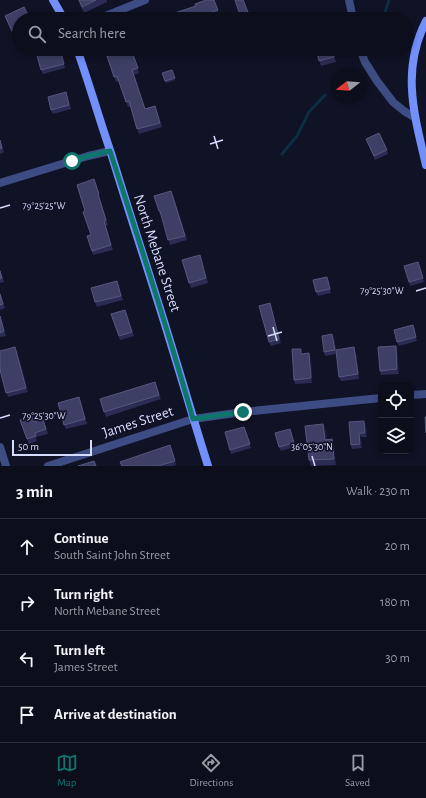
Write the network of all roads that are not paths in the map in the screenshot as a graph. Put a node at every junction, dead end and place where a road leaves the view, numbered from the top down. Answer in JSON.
{"nodes":[{"id":1,"x":53,"y":0,"type":"edge"},
{"id":2,"x":145,"y":0,"type":"edge"},
{"id":3,"x":349,"y":0,"type":"edge"},
{"id":4,"x":60,"y":12,"type":"edge"},
{"id":5,"x":115,"y":12,"type":"edge"},
{"id":6,"x":352,"y":12,"type":"edge"},
{"id":7,"x":426,"y":21,"type":"edge"},
{"id":8,"x":414,"y":55,"type":"edge"},
{"id":9,"x":79,"y":56,"type":"edge"},
{"id":10,"x":363,"y":56,"type":"edge"},
{"id":11,"x":414,"y":56,"type":"edge"},
{"id":12,"x":414,"y":116,"type":"junction"},
{"id":13,"x":110,"y":151,"type":"junction"},
{"id":14,"x":426,"y":165,"type":"edge"},
{"id":15,"x":0,"y":183,"type":"edge"},
{"id":16,"x":426,"y":394,"type":"edge"},
{"id":17,"x":414,"y":395,"type":"edge"},
{"id":18,"x":378,"y":398,"type":"edge"},
{"id":19,"x":193,"y":419,"type":"junction"},
{"id":20,"x":0,"y":447,"type":"edge"},
{"id":21,"x":6,"y":466,"type":"edge"},
{"id":22,"x":48,"y":466,"type":"edge"},
{"id":23,"x":208,"y":466,"type":"edge"}],
"edges":[{"from":1,"to":4,"type":"street"},
{"from":2,"to":5,"type":"street"},
{"from":3,"to":6,"type":"street"},
{"from":7,"to":8,"type":"street"},
{"from":9,"to":13,"type":"street","name":"North Mebane Street"},
{"from":10,"to":12,"type":"street"},
{"from":11,"to":12,"type":"street"},
{"from":12,"to":14,"type":"street"},
{"from":13,"to":15,"type":"street"},
{"from":13,"to":19,"type":"street","name":"North Mebane Street"},
{"from":16,"to":17,"type":"street"},
{"from":18,"to":19,"type":"street","name":"James Street"},
{"from":19,"to":22,"type":"street","name":"James Street"},
{"from":19,"to":23,"type":"street","name":"North Mebane Street"},
{"from":20,"to":21,"type":"street"}]}
